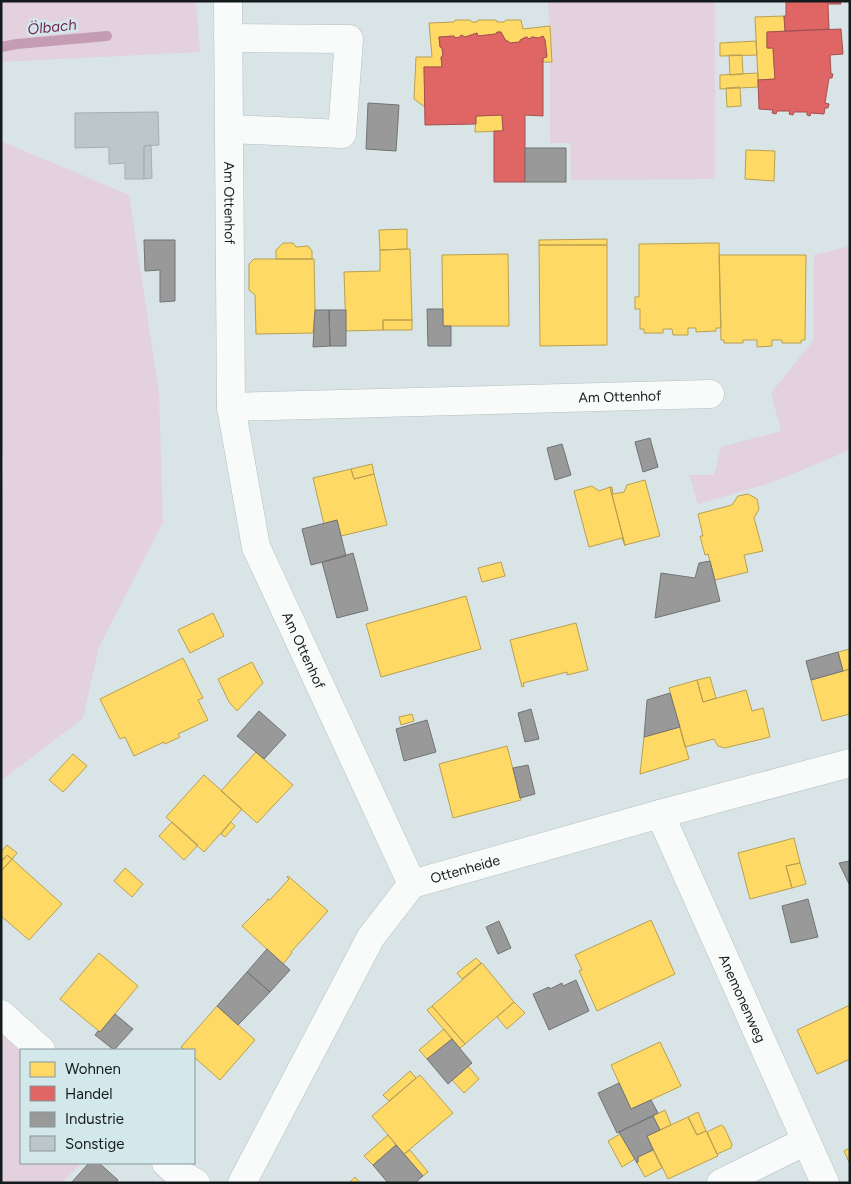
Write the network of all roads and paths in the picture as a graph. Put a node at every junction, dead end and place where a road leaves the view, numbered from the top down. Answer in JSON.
{"nodes":[{"id":1,"x":228,"y":1,"type":"edge"},
{"id":2,"x":228,"y":38,"type":"junction"},
{"id":3,"x":229,"y":129,"type":"junction"},
{"id":4,"x":710,"y":394,"type":"dead end"},
{"id":5,"x":230,"y":407,"type":"junction"},
{"id":6,"x":850,"y":763,"type":"edge"},
{"id":7,"x":660,"y":814,"type":"junction"},
{"id":8,"x":412,"y":884,"type":"junction"},
{"id":9,"x":1,"y":1014,"type":"edge"},
{"id":10,"x":40,"y":1049,"type":"edge"},
{"id":11,"x":806,"y":1141,"type":"junction"},
{"id":12,"x":167,"y":1164,"type":"edge"},
{"id":13,"x":196,"y":1183,"type":"edge"},
{"id":14,"x":242,"y":1183,"type":"edge"},
{"id":15,"x":721,"y":1183,"type":"edge"},
{"id":16,"x":824,"y":1183,"type":"edge"}],
"edges":[{"from":1,"to":2,"type":"street","name":"Am Ottenhof"},
{"from":2,"to":3,"type":"street","name":"Am Ottenhof"},
{"from":2,"to":3,"type":"street"},
{"from":3,"to":5,"type":"street","name":"Am Ottenhof"},
{"from":4,"to":5,"type":"street","name":"Am Ottenhof"},
{"from":5,"to":8,"type":"street","name":"Am Ottenhof"},
{"from":6,"to":7,"type":"street","name":"Ottenheide"},
{"from":7,"to":8,"type":"street","name":"Ottenheide"},
{"from":7,"to":11,"type":"street","name":"Anemonenweg"},
{"from":8,"to":14,"type":"street","name":"Ottenheide"},
{"from":9,"to":10,"type":"street"},
{"from":11,"to":15,"type":"street"},
{"from":11,"to":16,"type":"street","name":"Anemonenweg"},
{"from":12,"to":13,"type":"street"}]}
